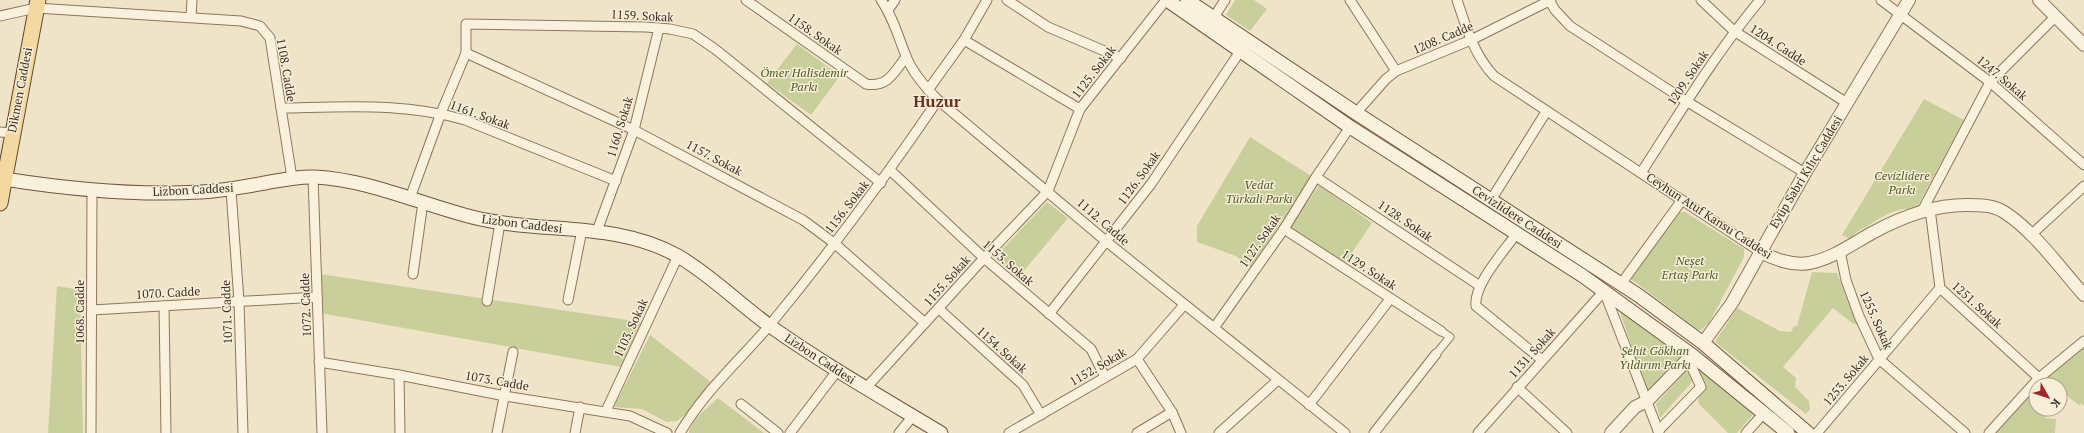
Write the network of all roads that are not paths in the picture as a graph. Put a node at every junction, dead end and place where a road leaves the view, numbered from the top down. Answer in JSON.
{"nodes":[{"id":1,"x":192,"y":0,"type":"edge"},
{"id":2,"x":746,"y":0,"type":"edge"},
{"id":3,"x":881,"y":0,"type":"edge"},
{"id":4,"x":895,"y":0,"type":"edge"},
{"id":5,"x":987,"y":0,"type":"edge"},
{"id":6,"x":1007,"y":0,"type":"edge"},
{"id":7,"x":1166,"y":0,"type":"edge"},
{"id":8,"x":1187,"y":0,"type":"edge"},
{"id":9,"x":1225,"y":0,"type":"edge"},
{"id":10,"x":1350,"y":0,"type":"edge"},
{"id":11,"x":1457,"y":0,"type":"edge"},
{"id":12,"x":1550,"y":0,"type":"edge"},
{"id":13,"x":1701,"y":0,"type":"edge"},
{"id":14,"x":1760,"y":0,"type":"edge"},
{"id":15,"x":1881,"y":0,"type":"edge"},
{"id":16,"x":1909,"y":0,"type":"edge"},
{"id":17,"x":2039,"y":0,"type":"edge"},
{"id":18,"x":37,"y":4,"type":"edge"},
{"id":19,"x":888,"y":10,"type":"junction"},
{"id":20,"x":1901,"y":14,"type":"junction"},
{"id":21,"x":0,"y":16,"type":"edge"},
{"id":22,"x":191,"y":17,"type":"junction"},
{"id":23,"x":2055,"y":17,"type":"junction"},
{"id":24,"x":1210,"y":22,"type":"junction"},
{"id":25,"x":659,"y":28,"type":"junction"},
{"id":26,"x":1734,"y":31,"type":"junction"},
{"id":27,"x":964,"y":40,"type":"junction"},
{"id":28,"x":1471,"y":40,"type":"junction"},
{"id":29,"x":2084,"y":45,"type":"edge"},
{"id":30,"x":1242,"y":50,"type":"junction"},
{"id":31,"x":466,"y":53,"type":"junction"},
{"id":32,"x":906,"y":57,"type":"junction"},
{"id":33,"x":1121,"y":58,"type":"junction"},
{"id":34,"x":1396,"y":71,"type":"junction"},
{"id":35,"x":1990,"y":82,"type":"junction"},
{"id":36,"x":928,"y":90,"type":"junction"},
{"id":37,"x":938,"y":100,"type":"junction"},
{"id":38,"x":1686,"y":101,"type":"junction"},
{"id":39,"x":1847,"y":104,"type":"junction"},
{"id":40,"x":281,"y":108,"type":"junction"},
{"id":41,"x":1080,"y":110,"type":"junction"},
{"id":42,"x":1546,"y":112,"type":"junction"},
{"id":43,"x":441,"y":113,"type":"junction"},
{"id":44,"x":1356,"y":113,"type":"junction"},
{"id":45,"x":1350,"y":127,"type":"junction"},
{"id":46,"x":634,"y":130,"type":"junction"},
{"id":47,"x":6,"y":132,"type":"edge"},
{"id":48,"x":2084,"y":165,"type":"edge"},
{"id":49,"x":890,"y":170,"type":"junction"},
{"id":50,"x":1641,"y":173,"type":"junction"},
{"id":51,"x":1805,"y":173,"type":"junction"},
{"id":52,"x":313,"y":177,"type":"junction"},
{"id":53,"x":1316,"y":177,"type":"junction"},
{"id":54,"x":292,"y":178,"type":"junction"},
{"id":55,"x":4,"y":179,"type":"junction"},
{"id":56,"x":616,"y":181,"type":"junction"},
{"id":57,"x":881,"y":183,"type":"junction"},
{"id":58,"x":2084,"y":186,"type":"edge"},
{"id":59,"x":92,"y":190,"type":"junction"},
{"id":60,"x":231,"y":190,"type":"junction"},
{"id":61,"x":1048,"y":191,"type":"junction"},
{"id":62,"x":0,"y":198,"type":"edge"},
{"id":63,"x":410,"y":198,"type":"junction"},
{"id":64,"x":1490,"y":200,"type":"junction"},
{"id":65,"x":1682,"y":200,"type":"junction"},
{"id":66,"x":423,"y":202,"type":"junction"},
{"id":67,"x":1925,"y":211,"type":"junction"},
{"id":68,"x":500,"y":223,"type":"junction"},
{"id":69,"x":1284,"y":229,"type":"junction"},
{"id":70,"x":582,"y":230,"type":"junction"},
{"id":71,"x":597,"y":231,"type":"junction"},
{"id":72,"x":1517,"y":233,"type":"junction"},
{"id":73,"x":2031,"y":235,"type":"junction"},
{"id":74,"x":1107,"y":242,"type":"junction"},
{"id":75,"x":834,"y":243,"type":"junction"},
{"id":76,"x":1840,"y":251,"type":"junction"},
{"id":77,"x":1759,"y":252,"type":"junction"},
{"id":78,"x":678,"y":256,"type":"junction"},
{"id":79,"x":984,"y":258,"type":"junction"},
{"id":80,"x":413,"y":274,"type":"dead end"},
{"id":81,"x":1621,"y":284,"type":"junction"},
{"id":82,"x":1480,"y":286,"type":"junction"},
{"id":83,"x":1940,"y":288,"type":"junction"},
{"id":84,"x":1604,"y":291,"type":"junction"},
{"id":85,"x":2084,"y":295,"type":"edge"},
{"id":86,"x":317,"y":296,"type":"junction"},
{"id":87,"x":1390,"y":299,"type":"junction"},
{"id":88,"x":568,"y":300,"type":"dead end"},
{"id":89,"x":239,"y":301,"type":"junction"},
{"id":90,"x":487,"y":301,"type":"dead end"},
{"id":91,"x":1184,"y":305,"type":"junction"},
{"id":92,"x":164,"y":306,"type":"junction"},
{"id":93,"x":939,"y":309,"type":"junction"},
{"id":94,"x":92,"y":310,"type":"junction"},
{"id":95,"x":1050,"y":314,"type":"junction"},
{"id":96,"x":925,"y":323,"type":"junction"},
{"id":97,"x":769,"y":325,"type":"junction"},
{"id":98,"x":1214,"y":328,"type":"junction"},
{"id":99,"x":1441,"y":330,"type":"joint"},
{"id":100,"x":2084,"y":341,"type":"edge"},
{"id":101,"x":1703,"y":343,"type":"junction"},
{"id":102,"x":513,"y":352,"type":"dead end"},
{"id":103,"x":1436,"y":354,"type":"joint"},
{"id":104,"x":1690,"y":357,"type":"junction"},
{"id":105,"x":1136,"y":359,"type":"junction"},
{"id":106,"x":1879,"y":359,"type":"junction"},
{"id":107,"x":1542,"y":360,"type":"junction"},
{"id":108,"x":320,"y":362,"type":"junction"},
{"id":109,"x":837,"y":371,"type":"junction"},
{"id":110,"x":399,"y":375,"type":"junction"},
{"id":111,"x":1105,"y":377,"type":"junction"},
{"id":112,"x":2038,"y":377,"type":"edge"},
{"id":113,"x":2040,"y":377,"type":"edge"},
{"id":114,"x":1278,"y":380,"type":"junction"},
{"id":115,"x":1517,"y":387,"type":"junction"},
{"id":116,"x":865,"y":388,"type":"junction"},
{"id":117,"x":2028,"y":390,"type":"edge"},
{"id":118,"x":505,"y":396,"type":"junction"},
{"id":119,"x":1647,"y":401,"type":"junction"},
{"id":120,"x":741,"y":404,"type":"dead end"},
{"id":121,"x":1309,"y":405,"type":"junction"},
{"id":122,"x":580,"y":407,"type":"junction"},
{"id":123,"x":606,"y":411,"type":"junction"},
{"id":124,"x":1172,"y":412,"type":"junction"},
{"id":125,"x":1764,"y":413,"type":"junction"},
{"id":126,"x":1041,"y":414,"type":"junction"},
{"id":127,"x":913,"y":416,"type":"junction"},
{"id":128,"x":1659,"y":432,"type":"edge"},
{"id":129,"x":91,"y":433,"type":"edge"},
{"id":130,"x":166,"y":433,"type":"edge"},
{"id":131,"x":243,"y":433,"type":"edge"},
{"id":132,"x":322,"y":433,"type":"edge"},
{"id":133,"x":400,"y":433,"type":"edge"},
{"id":134,"x":496,"y":433,"type":"edge"},
{"id":135,"x":575,"y":433,"type":"edge"},
{"id":136,"x":667,"y":433,"type":"edge"},
{"id":137,"x":680,"y":433,"type":"edge"},
{"id":138,"x":778,"y":433,"type":"edge"},
{"id":139,"x":790,"y":433,"type":"edge"},
{"id":140,"x":899,"y":433,"type":"edge"},
{"id":141,"x":942,"y":433,"type":"edge"},
{"id":142,"x":1009,"y":433,"type":"edge"},
{"id":143,"x":1137,"y":433,"type":"edge"},
{"id":144,"x":1181,"y":433,"type":"edge"},
{"id":145,"x":1219,"y":433,"type":"edge"},
{"id":146,"x":1345,"y":433,"type":"edge"},
{"id":147,"x":1374,"y":433,"type":"edge"},
{"id":148,"x":1478,"y":433,"type":"edge"},
{"id":149,"x":1567,"y":433,"type":"edge"},
{"id":150,"x":1611,"y":433,"type":"edge"},
{"id":151,"x":1746,"y":433,"type":"edge"},
{"id":152,"x":1788,"y":433,"type":"edge"},
{"id":153,"x":1808,"y":433,"type":"edge"},
{"id":154,"x":1817,"y":433,"type":"edge"},
{"id":155,"x":1965,"y":433,"type":"edge"},
{"id":156,"x":1989,"y":433,"type":"edge"}],
"edges":[{"from":1,"to":22,"type":"street"},
{"from":2,"to":32,"type":"street","name":"1158. Sokak"},
{"from":3,"to":19,"type":"street","name":"1112. Cadde"},
{"from":4,"to":19,"type":"street"},
{"from":5,"to":27,"type":"street"},
{"from":6,"to":33,"type":"street"},
{"from":7,"to":24,"type":"main road","name":"Cevizlidere Caddesi"},
{"from":7,"to":33,"type":"street","name":"1125. Sokak"},
{"from":8,"to":24,"type":"main road","name":"Cevizlidere Caddesi"},
{"from":9,"to":24,"type":"street"},
{"from":10,"to":34,"type":"street"},
{"from":11,"to":28,"type":"street","name":"Ceyhun Atuf Kansu Caddesi"},
{"from":12,"to":28,"type":"street","name":"1208. Cadde"},
{"from":12,"to":38,"type":"street"},
{"from":13,"to":26,"type":"street","name":"1204. Cadde"},
{"from":14,"to":26,"type":"street","name":"1209. Sokak"},
{"from":15,"to":20,"type":"street","name":"1247. Sokak"},
{"from":16,"to":20,"type":"street","name":"Eyüp Sabri Kılıç Caddesi"},
{"from":17,"to":23,"type":"street"},
{"from":18,"to":21,"type":"street","name":"1108. Cadde"},
{"from":18,"to":22,"type":"street","name":"1108. Cadde"},
{"from":18,"to":47,"type":"main road","name":"Dikmen Caddesi"},
{"from":19,"to":32,"type":"street","name":"1112. Cadde"},
{"from":20,"to":35,"type":"street","name":"1247. Sokak"},
{"from":20,"to":39,"type":"street","name":"Eyüp Sabri Kılıç Caddesi"},
{"from":22,"to":40,"type":"street","name":"1108. Cadde"},
{"from":23,"to":29,"type":"street"},
{"from":23,"to":35,"type":"street"},
{"from":24,"to":30,"type":"main road","name":"Cevizlidere Caddesi"},
{"from":24,"to":44,"type":"main road","name":"Cevizlidere Caddesi"},
{"from":25,"to":31,"type":"street","name":"1159. Sokak"},
{"from":25,"to":46,"type":"street","name":"1160. Sokak"},
{"from":25,"to":57,"type":"street","name":"1159. Sokak"},
{"from":26,"to":38,"type":"street","name":"1209. Sokak"},
{"from":26,"to":39,"type":"street","name":"1204. Cadde"},
{"from":27,"to":36,"type":"street"},
{"from":27,"to":41,"type":"street"},
{"from":28,"to":34,"type":"street","name":"1208. Cadde"},
{"from":28,"to":42,"type":"street","name":"Ceyhun Atuf Kansu Caddesi"},
{"from":30,"to":45,"type":"main road","name":"Cevizlidere Caddesi"},
{"from":30,"to":74,"type":"street","name":"1126. Sokak"},
{"from":31,"to":43,"type":"street","name":"1159. Sokak"},
{"from":31,"to":46,"type":"street","name":"1157. Sokak"},
{"from":32,"to":36,"type":"street","name":"1112. Cadde"},
{"from":33,"to":41,"type":"street","name":"1125. Sokak"},
{"from":34,"to":44,"type":"street","name":"1208. Cadde"},
{"from":35,"to":48,"type":"street","name":"1247. Sokak"},
{"from":35,"to":67,"type":"street"},
{"from":36,"to":37,"type":"street","name":"1112. Cadde"},
{"from":37,"to":49,"type":"street","name":"1156. Sokak"},
{"from":37,"to":61,"type":"street","name":"1112. Cadde"},
{"from":38,"to":50,"type":"street","name":"1209. Sokak"},
{"from":38,"to":51,"type":"street"},
{"from":39,"to":51,"type":"street","name":"Eyüp Sabri Kılıç Caddesi"},
{"from":40,"to":43,"type":"street","name":"1161. Sokak"},
{"from":40,"to":54,"type":"street","name":"1108. Cadde"},
{"from":41,"to":61,"type":"street","name":"1125. Sokak"},
{"from":42,"to":50,"type":"street","name":"Ceyhun Atuf Kansu Caddesi"},
{"from":42,"to":64,"type":"street"},
{"from":43,"to":56,"type":"street","name":"1161. Sokak"},
{"from":43,"to":63,"type":"street","name":"1159. Sokak"},
{"from":44,"to":64,"type":"main road","name":"Cevizlidere Caddesi"},
{"from":45,"to":53,"type":"street","name":"1127. Sokak"},
{"from":45,"to":72,"type":"main road","name":"Cevizlidere Caddesi"},
{"from":46,"to":56,"type":"street","name":"1160. Sokak"},
{"from":46,"to":75,"type":"street","name":"1157. Sokak"},
{"from":47,"to":55,"type":"main road","name":"Dikmen Caddesi"},
{"from":49,"to":57,"type":"street","name":"1156. Sokak"},
{"from":49,"to":79,"type":"street","name":"1153. Sokak"},
{"from":50,"to":65,"type":"street","name":"Ceyhun Atuf Kansu Caddesi"},
{"from":51,"to":77,"type":"street","name":"Eyüp Sabri Kılıç Caddesi"},
{"from":52,"to":54,"type":"main road","name":"Lizbon Caddesi"},
{"from":52,"to":63,"type":"main road","name":"Lizbon Caddesi"},
{"from":52,"to":86,"type":"street","name":"1072. Cadde"},
{"from":53,"to":69,"type":"street","name":"1127. Sokak"},
{"from":53,"to":82,"type":"street","name":"1128. Sokak"},
{"from":54,"to":60,"type":"main road","name":"Lizbon Caddesi"},
{"from":55,"to":59,"type":"main road","name":"Lizbon Caddesi"},
{"from":55,"to":62,"type":"main road","name":"Dikmen Caddesi"},
{"from":56,"to":71,"type":"street","name":"1160. Sokak"},
{"from":57,"to":75,"type":"street","name":"1156. Sokak"},
{"from":58,"to":73,"type":"street"},
{"from":59,"to":60,"type":"main road","name":"Lizbon Caddesi"},
{"from":59,"to":94,"type":"street","name":"1068. Cadde"},
{"from":60,"to":89,"type":"street","name":"1071. Cadde"},
{"from":61,"to":74,"type":"street","name":"1112. Cadde"},
{"from":61,"to":79,"type":"street","name":"1155. Sokak"},
{"from":63,"to":66,"type":"main road","name":"Lizbon Caddesi"},
{"from":64,"to":81,"type":"main road","name":"Cevizlidere Caddesi"},
{"from":65,"to":77,"type":"street","name":"Ceyhun Atuf Kansu Caddesi"},
{"from":65,"to":81,"type":"street"},
{"from":66,"to":68,"type":"main road","name":"Lizbon Caddesi"},
{"from":66,"to":80,"type":"street"},
{"from":67,"to":73,"type":"street","name":"Ceyhun Atuf Kansu Caddesi"},
{"from":67,"to":76,"type":"street","name":"Ceyhun Atuf Kansu Caddesi"},
{"from":67,"to":83,"type":"street","name":"1251. Sokak"},
{"from":68,"to":70,"type":"main road","name":"Lizbon Caddesi"},
{"from":68,"to":90,"type":"street"},
{"from":69,"to":87,"type":"street","name":"1129. Sokak"},
{"from":69,"to":98,"type":"street","name":"1127. Sokak"},
{"from":70,"to":71,"type":"main road","name":"Lizbon Caddesi"},
{"from":70,"to":88,"type":"street"},
{"from":71,"to":78,"type":"main road","name":"Lizbon Caddesi"},
{"from":72,"to":82,"type":"street"},
{"from":72,"to":84,"type":"main road","name":"Cevizlidere Caddesi"},
{"from":73,"to":85,"type":"street","name":"Ceyhun Atuf Kansu Caddesi"},
{"from":74,"to":91,"type":"street","name":"1112. Cadde"},
{"from":74,"to":95,"type":"street","name":"1126. Sokak"},
{"from":75,"to":96,"type":"street","name":"1157. Sokak"},
{"from":75,"to":97,"type":"street","name":"1156. Sokak"},
{"from":76,"to":77,"type":"street","name":"Ceyhun Atuf Kansu Caddesi"},
{"from":76,"to":106,"type":"street","name":"1255. Sokak"},
{"from":77,"to":101,"type":"street","name":"Eyüp Sabri Kılıç Caddesi"},
{"from":78,"to":97,"type":"main road","name":"Lizbon Caddesi"},
{"from":78,"to":123,"type":"street","name":"1103. Sokak"},
{"from":79,"to":93,"type":"street","name":"1155. Sokak"},
{"from":79,"to":95,"type":"street","name":"1153. Sokak"},
{"from":81,"to":101,"type":"main road","name":"Cevizlidere Caddesi"},
{"from":82,"to":107,"type":"street"},
{"from":83,"to":106,"type":"street","name":"1253. Sokak"},
{"from":83,"to":112,"type":"street","name":"1251. Sokak"},
{"from":84,"to":104,"type":"main road","name":"Cevizlidere Caddesi"},
{"from":84,"to":107,"type":"street","name":"1131. Sokak"},
{"from":84,"to":119,"type":"street"},
{"from":86,"to":89,"type":"street","name":"1070. Cadde"},
{"from":86,"to":108,"type":"street","name":"1072. Cadde"},
{"from":87,"to":99,"type":"street","name":"1129. Sokak"},
{"from":87,"to":121,"type":"street"},
{"from":89,"to":92,"type":"street","name":"1070. Cadde"},
{"from":89,"to":131,"type":"street","name":"1071. Cadde"},
{"from":91,"to":98,"type":"street","name":"1112. Cadde"},
{"from":91,"to":105,"type":"street","name":"1152. Sokak"},
{"from":92,"to":94,"type":"street","name":"1070. Cadde"},
{"from":92,"to":130,"type":"street"},
{"from":93,"to":96,"type":"street","name":"1155. Sokak"},
{"from":93,"to":126,"type":"street","name":"1154. Sokak"},
{"from":94,"to":129,"type":"street","name":"1068. Cadde"},
{"from":95,"to":111,"type":"street","name":"1153. Sokak"},
{"from":96,"to":116,"type":"street","name":"1155. Sokak"},
{"from":97,"to":109,"type":"main road","name":"Lizbon Caddesi"},
{"from":97,"to":137,"type":"street","name":"1156. Sokak"},
{"from":98,"to":114,"type":"street","name":"1112. Cadde"},
{"from":99,"to":103,"type":"street"},
{"from":100,"to":113,"type":"street"},
{"from":101,"to":153,"type":"main road","name":"Cevizlidere Caddesi"},
{"from":102,"to":118,"type":"street"},
{"from":103,"to":147,"type":"street"},
{"from":104,"to":119,"type":"street"},
{"from":104,"to":125,"type":"main road","name":"Cevizlidere Caddesi"},
{"from":104,"to":128,"type":"street"},
{"from":105,"to":111,"type":"street","name":"1152. Sokak"},
{"from":105,"to":124,"type":"street"},
{"from":106,"to":154,"type":"street","name":"1253. Sokak"},
{"from":106,"to":155,"type":"street","name":"1255. Sokak"},
{"from":107,"to":115,"type":"street","name":"1131. Sokak"},
{"from":108,"to":110,"type":"street","name":"1073. Cadde"},
{"from":108,"to":132,"type":"street","name":"1072. Cadde"},
{"from":109,"to":116,"type":"main road","name":"Lizbon Caddesi"},
{"from":109,"to":139,"type":"street"},
{"from":110,"to":118,"type":"street","name":"1073. Cadde"},
{"from":110,"to":133,"type":"street"},
{"from":111,"to":126,"type":"street","name":"1152. Sokak"},
{"from":114,"to":121,"type":"street","name":"1112. Cadde"},
{"from":114,"to":145,"type":"street"},
{"from":115,"to":148,"type":"street","name":"1131. Sokak"},
{"from":115,"to":149,"type":"street"},
{"from":116,"to":127,"type":"main road","name":"Lizbon Caddesi"},
{"from":117,"to":156,"type":"street"},
{"from":118,"to":122,"type":"street","name":"1073. Cadde"},
{"from":118,"to":134,"type":"street"},
{"from":119,"to":128,"type":"street"},
{"from":119,"to":150,"type":"street"},
{"from":120,"to":138,"type":"street"},
{"from":121,"to":146,"type":"street","name":"1112. Cadde"},
{"from":122,"to":123,"type":"street","name":"1073. Cadde"},
{"from":122,"to":135,"type":"street"},
{"from":123,"to":136,"type":"street","name":"1073. Cadde"},
{"from":124,"to":143,"type":"street"},
{"from":124,"to":144,"type":"street"},
{"from":125,"to":151,"type":"street"},
{"from":125,"to":152,"type":"main road","name":"Cevizlidere Caddesi"},
{"from":126,"to":142,"type":"street","name":"1152. Sokak"},
{"from":127,"to":140,"type":"street"},
{"from":127,"to":141,"type":"main road","name":"Lizbon Caddesi"}]}
